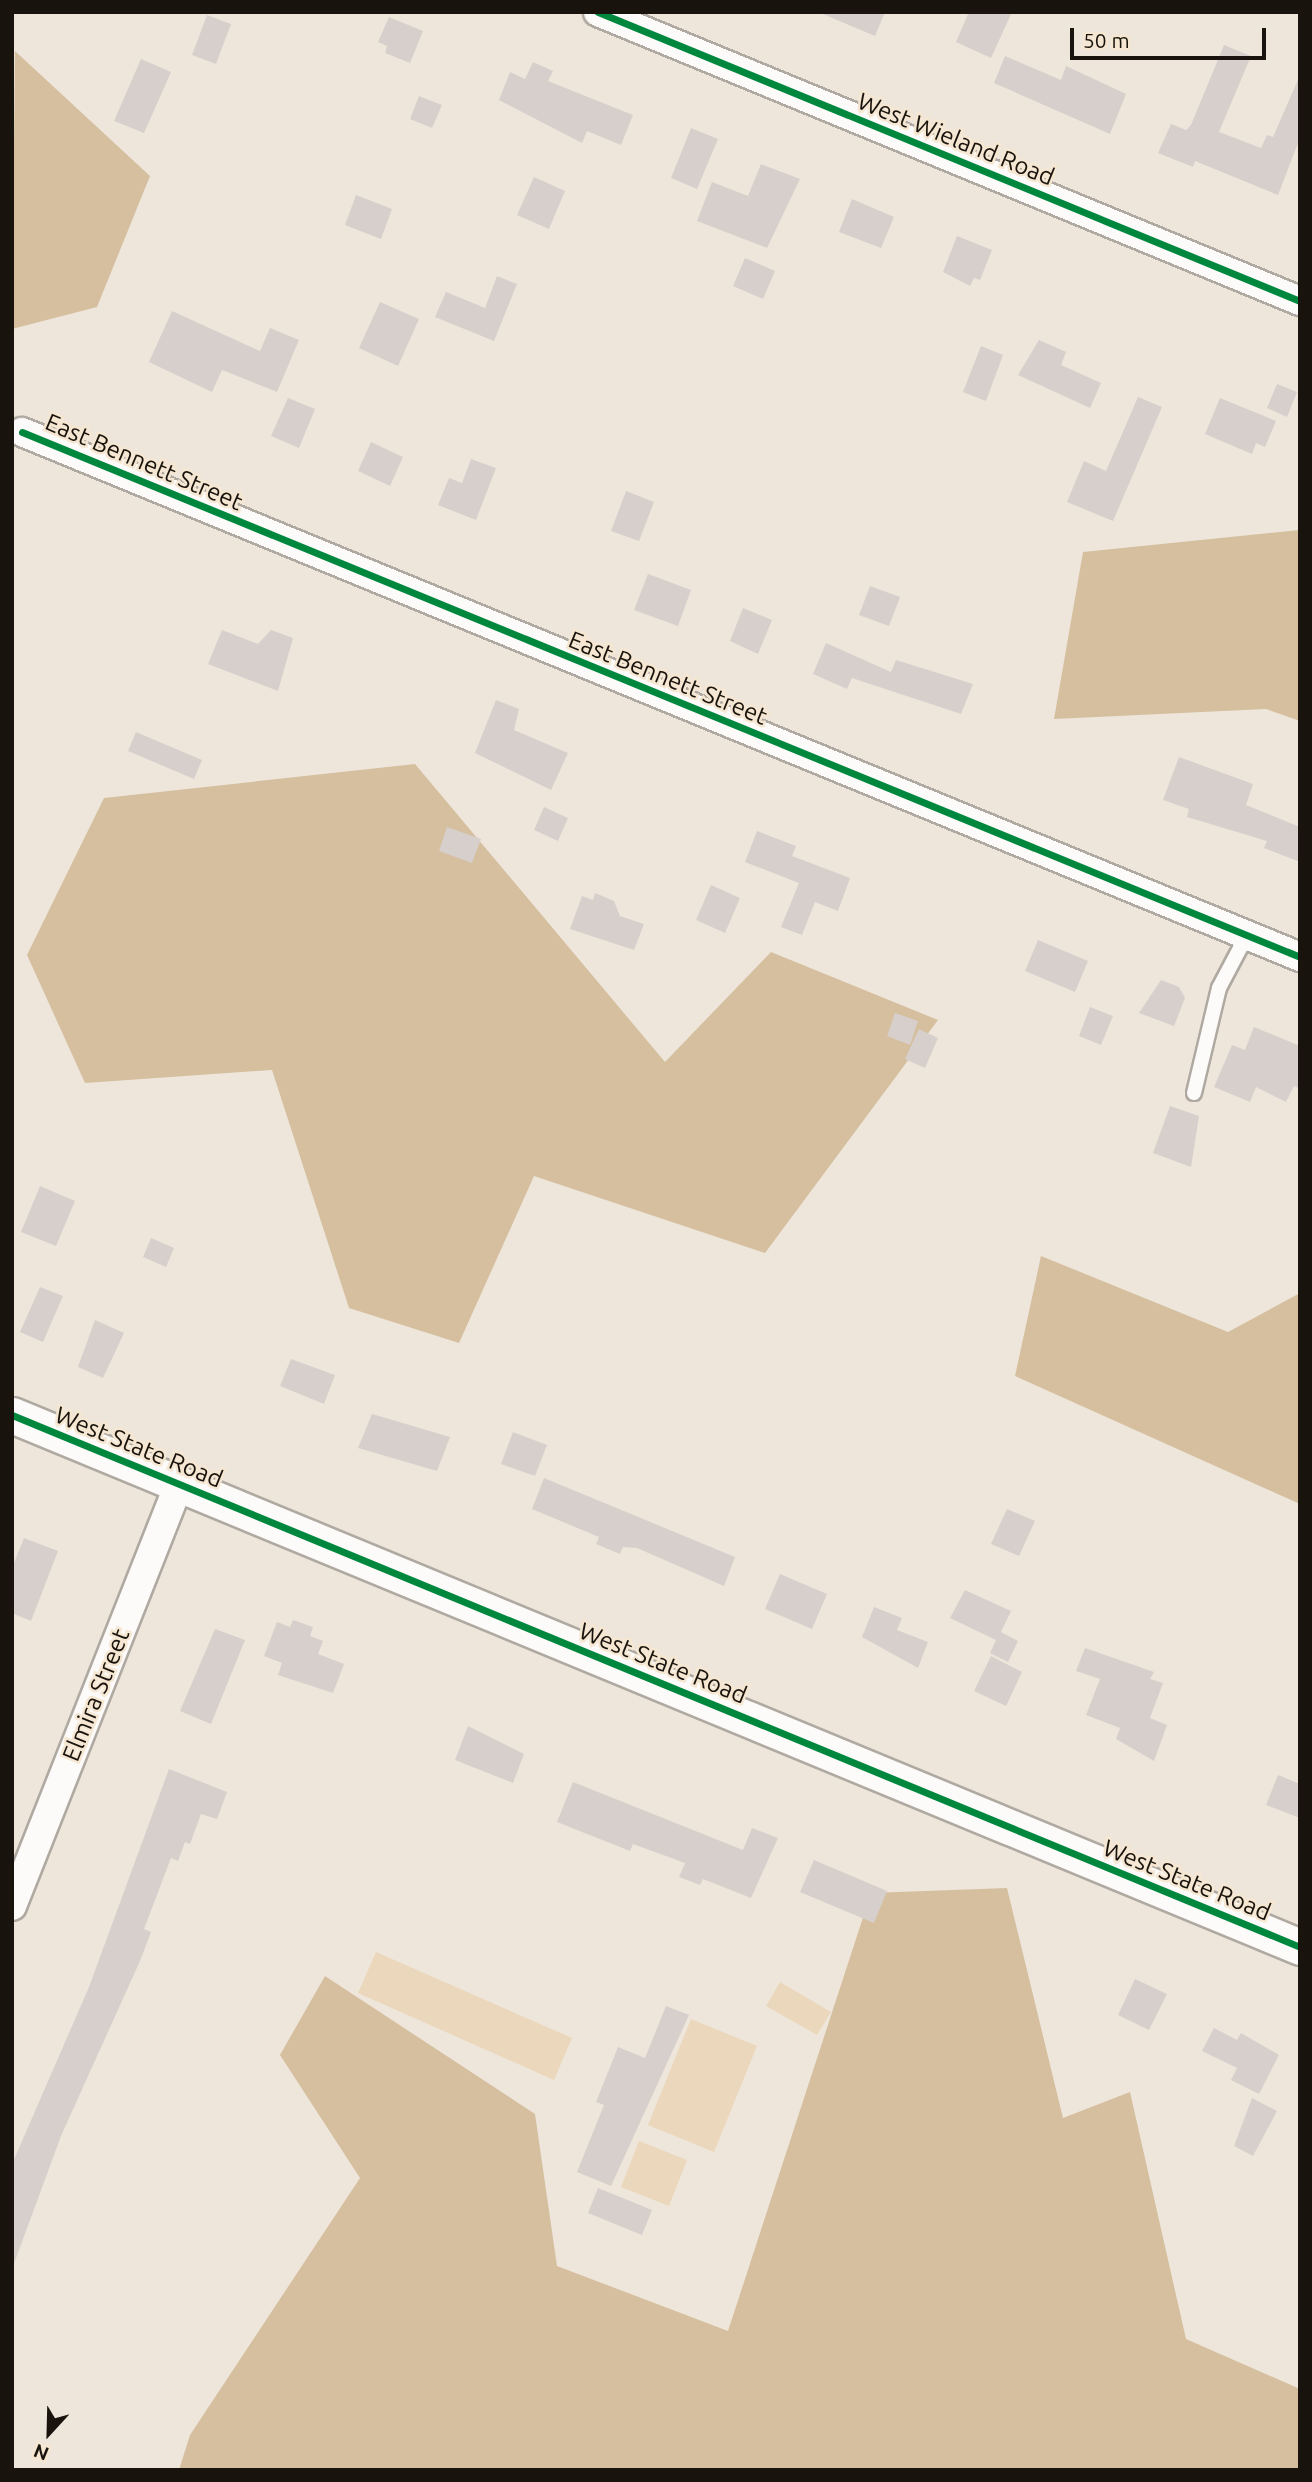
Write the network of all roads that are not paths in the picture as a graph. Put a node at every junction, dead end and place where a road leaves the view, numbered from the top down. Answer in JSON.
{"nodes":[{"id":1,"x":598,"y":12,"type":"edge"},
{"id":2,"x":1300,"y":301,"type":"edge"},
{"id":3,"x":22,"y":432,"type":"dead end"},
{"id":4,"x":1247,"y":935,"type":"junction"},
{"id":5,"x":1300,"y":957,"type":"edge"},
{"id":6,"x":1194,"y":1093,"type":"dead end"},
{"id":7,"x":12,"y":1415,"type":"edge"},
{"id":8,"x":179,"y":1484,"type":"junction"},
{"id":9,"x":12,"y":1906,"type":"edge"},
{"id":10,"x":1300,"y":1947,"type":"edge"}],
"edges":[{"from":1,"to":2,"type":"street","name":"West Wieland Road"},
{"from":3,"to":4,"type":"street","name":"East Bennett Street"},
{"from":4,"to":5,"type":"street","name":"East Bennett Street"},
{"from":4,"to":6,"type":"lane"},
{"from":7,"to":8,"type":"street","name":"West State Road"},
{"from":8,"to":9,"type":"street","name":"Elmira Street"},
{"from":8,"to":10,"type":"street","name":"West State Road"}]}
